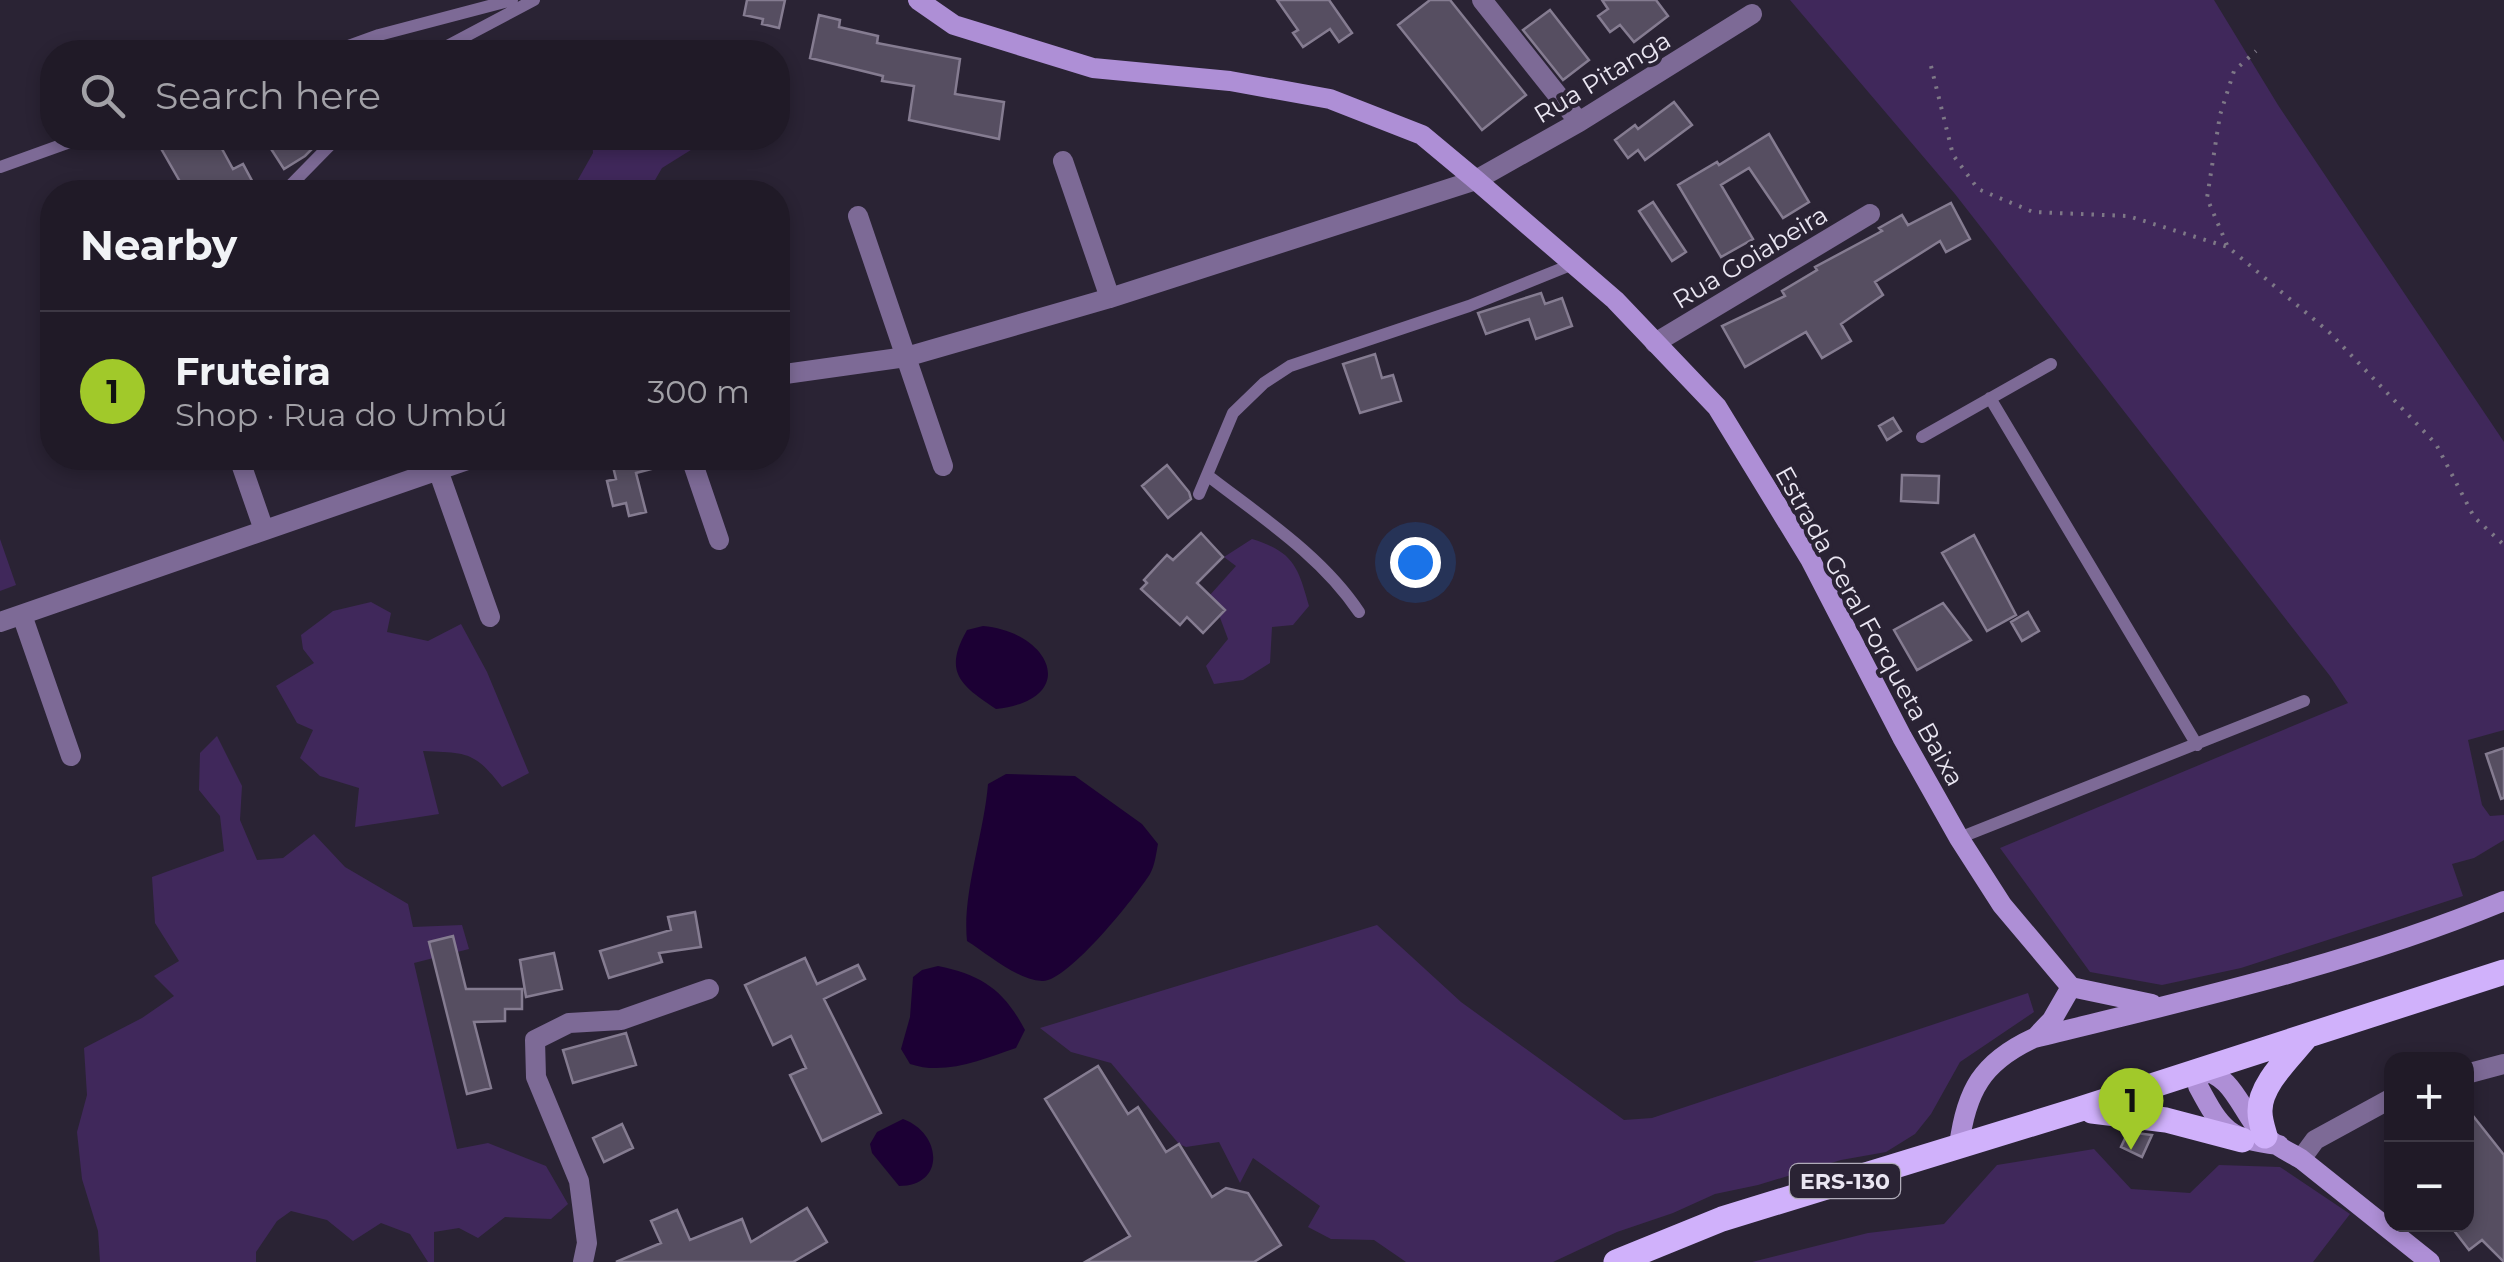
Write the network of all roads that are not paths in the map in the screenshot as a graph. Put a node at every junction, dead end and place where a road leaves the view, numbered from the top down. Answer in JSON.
{"nodes":[{"id":1,"x":512,"y":0,"type":"edge"},
{"id":2,"x":534,"y":0,"type":"edge"},
{"id":3,"x":918,"y":0,"type":"edge"},
{"id":4,"x":1482,"y":0,"type":"edge"},
{"id":5,"x":1752,"y":14,"type":"dead end"},
{"id":6,"x":365,"y":40,"type":"edge"},
{"id":7,"x":459,"y":40,"type":"edge"},
{"id":8,"x":1579,"y":122,"type":"junction"},
{"id":9,"x":47,"y":150,"type":"edge"},
{"id":10,"x":325,"y":150,"type":"edge"},
{"id":11,"x":1063,"y":160,"type":"dead end"},
{"id":12,"x":0,"y":167,"type":"edge"},
{"id":13,"x":296,"y":180,"type":"edge"},
{"id":14,"x":1476,"y":180,"type":"junction"},
{"id":15,"x":1870,"y":214,"type":"dead end"},
{"id":16,"x":858,"y":216,"type":"dead end"},
{"id":17,"x":1572,"y":264,"type":"junction"},
{"id":18,"x":1110,"y":298,"type":"junction"},
{"id":19,"x":1655,"y":342,"type":"junction"},
{"id":20,"x":906,"y":358,"type":"junction"},
{"id":21,"x":2052,"y":364,"type":"dead end"},
{"id":22,"x":790,"y":373,"type":"edge"},
{"id":23,"x":1990,"y":398,"type":"junction"},
{"id":24,"x":1922,"y":437,"type":"dead end"},
{"id":25,"x":943,"y":466,"type":"dead end"},
{"id":26,"x":243,"y":470,"type":"edge"},
{"id":27,"x":438,"y":470,"type":"joint"},
{"id":28,"x":696,"y":470,"type":"edge"},
{"id":29,"x":1208,"y":474,"type":"junction"},
{"id":30,"x":1199,"y":494,"type":"dead end"},
{"id":31,"x":264,"y":530,"type":"junction"},
{"id":32,"x":719,"y":540,"type":"dead end"},
{"id":33,"x":1359,"y":612,"type":"dead end"},
{"id":34,"x":22,"y":615,"type":"junction"},
{"id":35,"x":490,"y":617,"type":"dead end"},
{"id":36,"x":0,"y":622,"type":"edge"},
{"id":37,"x":2304,"y":701,"type":"dead end"},
{"id":38,"x":2198,"y":746,"type":"junction"},
{"id":39,"x":71,"y":756,"type":"dead end"},
{"id":40,"x":1958,"y":838,"type":"junction"},
{"id":41,"x":2504,"y":901,"type":"edge"},
{"id":42,"x":2504,"y":972,"type":"edge"},
{"id":43,"x":2071,"y":987,"type":"junction"},
{"id":44,"x":709,"y":989,"type":"dead end"},
{"id":45,"x":2169,"y":1006,"type":"junction"},
{"id":46,"x":2308,"y":1036,"type":"junction"},
{"id":47,"x":2034,"y":1038,"type":"junction"},
{"id":48,"x":2504,"y":1064,"type":"edge"},
{"id":49,"x":2200,"y":1070,"type":"junction"},
{"id":50,"x":2474,"y":1072,"type":"edge"},
{"id":51,"x":2384,"y":1102,"type":"edge"},
{"id":52,"x":2077,"y":1110,"type":"junction"},
{"id":53,"x":2262,"y":1141,"type":"junction"},
{"id":54,"x":1958,"y":1146,"type":"junction"},
{"id":55,"x":2300,"y":1159,"type":"junction"},
{"id":56,"x":583,"y":1262,"type":"edge"},
{"id":57,"x":1616,"y":1262,"type":"edge"},
{"id":58,"x":2430,"y":1262,"type":"edge"}],
"edges":[{"from":1,"to":6,"type":"lane"},
{"from":2,"to":7,"type":"lane"},
{"from":3,"to":14,"type":"street","name":"Estrada Geral Forqueta Baixa"},
{"from":4,"to":8,"type":"street"},
{"from":5,"to":8,"type":"street","name":"Rua Pitanga"},
{"from":8,"to":14,"type":"street","name":"Rua Pitanga"},
{"from":9,"to":12,"type":"lane"},
{"from":10,"to":13,"type":"lane"},
{"from":11,"to":18,"type":"street"},
{"from":14,"to":17,"type":"street","name":"Estrada Geral Forqueta Baixa"},
{"from":14,"to":18,"type":"street","name":"Rua Pitanga"},
{"from":15,"to":19,"type":"street","name":"Rua Goiabeira"},
{"from":16,"to":20,"type":"street"},
{"from":17,"to":19,"type":"street","name":"Estrada Geral Forqueta Baixa"},
{"from":17,"to":29,"type":"lane"},
{"from":18,"to":20,"type":"street","name":"Rua Pitanga"},
{"from":19,"to":40,"type":"street","name":"Estrada Geral Forqueta Baixa"},
{"from":20,"to":22,"type":"street","name":"Rua Pitanga"},
{"from":20,"to":25,"type":"street"},
{"from":21,"to":23,"type":"lane"},
{"from":23,"to":24,"type":"lane"},
{"from":23,"to":38,"type":"lane"},
{"from":26,"to":31,"type":"street"},
{"from":27,"to":31,"type":"street"},
{"from":27,"to":35,"type":"street"},
{"from":28,"to":32,"type":"street"},
{"from":29,"to":30,"type":"lane"},
{"from":29,"to":33,"type":"lane"},
{"from":31,"to":34,"type":"street"},
{"from":34,"to":36,"type":"street"},
{"from":34,"to":39,"type":"street"},
{"from":37,"to":38,"type":"lane"},
{"from":38,"to":40,"type":"lane"},
{"from":40,"to":43,"type":"street","name":"Estrada Geral Forqueta Baixa"},
{"from":41,"to":45,"type":"street"},
{"from":42,"to":46,"type":"main road","number":"ERS-130"},
{"from":43,"to":45,"type":"street"},
{"from":43,"to":47,"type":"street"},
{"from":44,"to":56,"type":"street"},
{"from":45,"to":47,"type":"street"},
{"from":46,"to":49,"type":"main road","number":"ERS-130"},
{"from":46,"to":53,"type":"main road"},
{"from":47,"to":54,"type":"street"},
{"from":48,"to":50,"type":"street"},
{"from":49,"to":52,"type":"main road","number":"ERS-130"},
{"from":49,"to":53,"type":"street"},
{"from":51,"to":55,"type":"street"},
{"from":52,"to":53,"type":"main road"},
{"from":52,"to":54,"type":"main road","number":"ERS-130"},
{"from":53,"to":55,"type":"street"},
{"from":54,"to":57,"type":"main road","number":"ERS-130"},
{"from":55,"to":58,"type":"street"}]}
